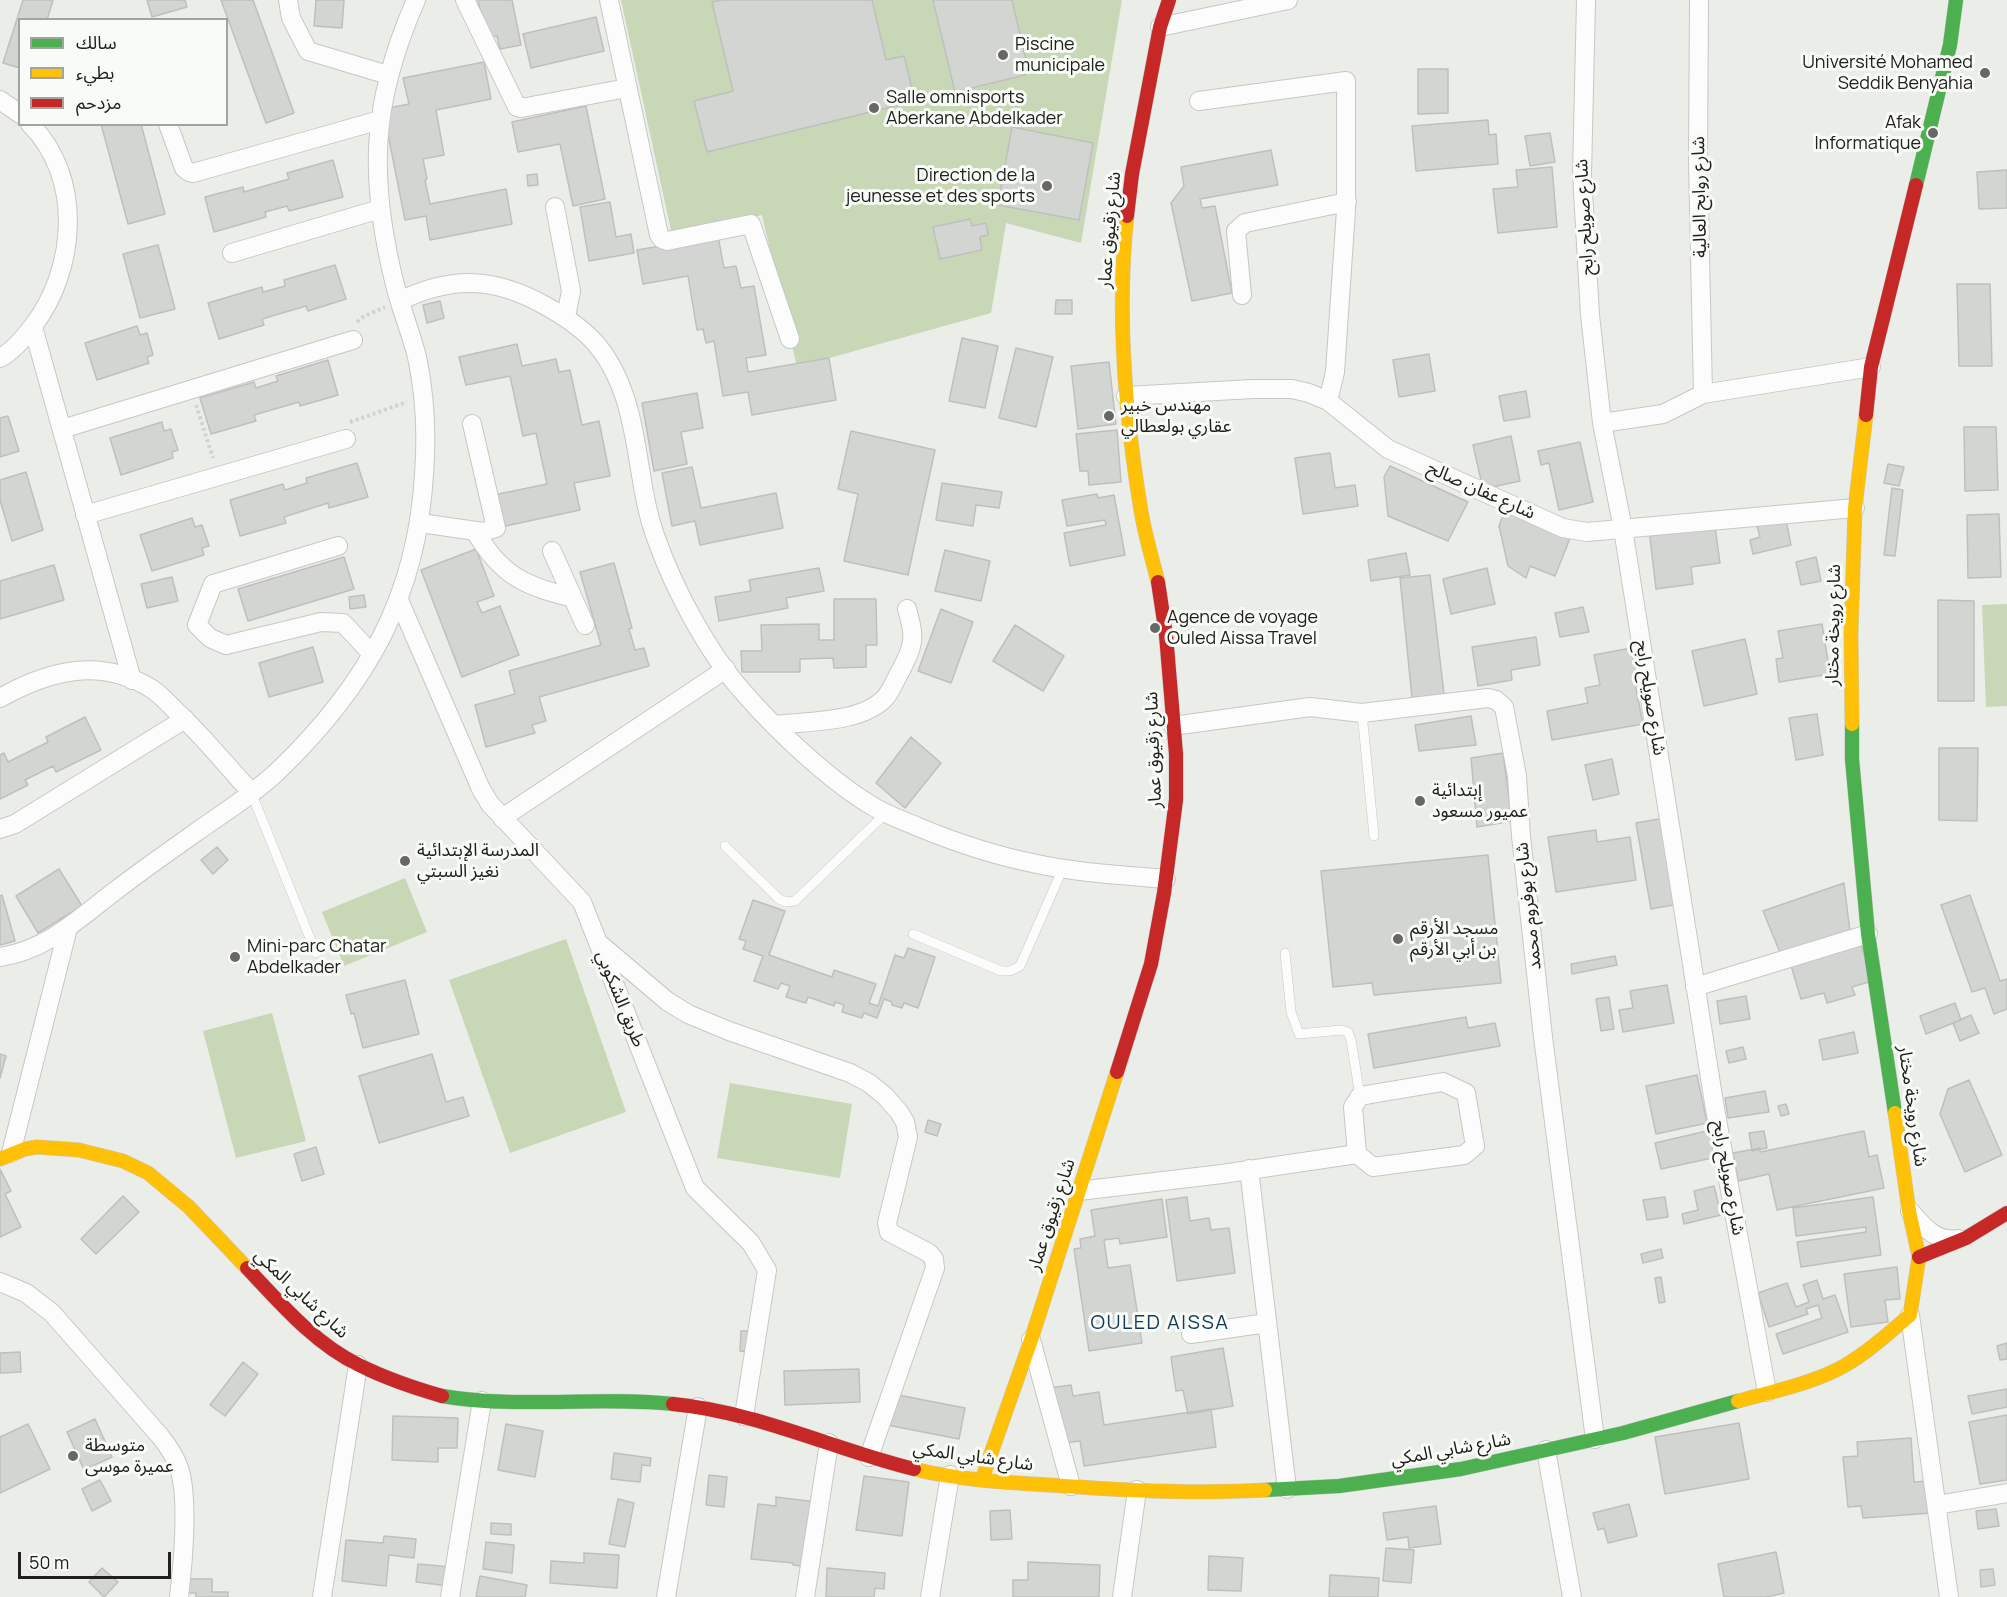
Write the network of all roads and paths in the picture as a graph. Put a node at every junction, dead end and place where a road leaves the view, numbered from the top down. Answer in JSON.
{"nodes":[{"id":1,"x":288,"y":0,"type":"edge"},
{"id":2,"x":416,"y":0,"type":"edge"},
{"id":3,"x":465,"y":0,"type":"edge"},
{"id":4,"x":609,"y":0,"type":"edge"},
{"id":5,"x":1169,"y":0,"type":"edge"},
{"id":6,"x":1288,"y":0,"type":"edge"},
{"id":7,"x":1586,"y":0,"type":"edge"},
{"id":8,"x":1699,"y":0,"type":"edge"},
{"id":9,"x":1956,"y":0,"type":"edge"},
{"id":10,"x":1160,"y":27,"type":"junction"},
{"id":11,"x":388,"y":75,"type":"junction"},
{"id":12,"x":627,"y":88,"type":"junction"},
{"id":13,"x":0,"y":100,"type":"edge"},
{"id":14,"x":1199,"y":101,"type":"dead end"},
{"id":15,"x":18,"y":113,"type":"edge"},
{"id":16,"x":380,"y":120,"type":"junction"},
{"id":17,"x":32,"y":126,"type":"edge"},
{"id":18,"x":169,"y":126,"type":"edge"},
{"id":19,"x":1347,"y":202,"type":"junction"},
{"id":20,"x":555,"y":207,"type":"dead end"},
{"id":21,"x":380,"y":209,"type":"junction"},
{"id":22,"x":232,"y":253,"type":"dead end"},
{"id":23,"x":1242,"y":295,"type":"dead end"},
{"id":24,"x":400,"y":301,"type":"junction"},
{"id":25,"x":566,"y":317,"type":"junction"},
{"id":26,"x":33,"y":327,"type":"junction"},
{"id":27,"x":790,"y":339,"type":"dead end"},
{"id":28,"x":353,"y":340,"type":"joint"},
{"id":29,"x":0,"y":358,"type":"edge"},
{"id":30,"x":1871,"y":367,"type":"junction"},
{"id":31,"x":191,"y":390,"type":"junction"},
{"id":32,"x":1703,"y":394,"type":"junction"},
{"id":33,"x":1126,"y":396,"type":"junction"},
{"id":34,"x":423,"y":398,"type":"junction"},
{"id":35,"x":1328,"y":401,"type":"junction"},
{"id":36,"x":1602,"y":423,"type":"junction"},
{"id":37,"x":472,"y":424,"type":"dead end"},
{"id":38,"x":62,"y":429,"type":"junction"},
{"id":39,"x":346,"y":439,"type":"joint"},
{"id":40,"x":219,"y":476,"type":"junction"},
{"id":41,"x":1855,"y":508,"type":"junction"},
{"id":42,"x":86,"y":515,"type":"junction"},
{"id":43,"x":420,"y":523,"type":"junction"},
{"id":44,"x":1623,"y":528,"type":"junction"},
{"id":45,"x":475,"y":531,"type":"junction"},
{"id":46,"x":338,"y":546,"type":"dead end"},
{"id":47,"x":552,"y":551,"type":"dead end"},
{"id":48,"x":573,"y":598,"type":"junction"},
{"id":49,"x":399,"y":600,"type":"junction"},
{"id":50,"x":907,"y":609,"type":"dead end"},
{"id":51,"x":585,"y":625,"type":"dead end"},
{"id":52,"x":372,"y":654,"type":"junction"},
{"id":53,"x":726,"y":669,"type":"junction"},
{"id":54,"x":132,"y":680,"type":"junction"},
{"id":55,"x":0,"y":698,"type":"edge"},
{"id":56,"x":1362,"y":713,"type":"junction"},
{"id":57,"x":185,"y":719,"type":"junction"},
{"id":58,"x":776,"y":725,"type":"junction"},
{"id":59,"x":1173,"y":726,"type":"junction"},
{"id":60,"x":251,"y":792,"type":"junction"},
{"id":61,"x":886,"y":813,"type":"junction"},
{"id":62,"x":502,"y":818,"type":"junction"},
{"id":63,"x":0,"y":829,"type":"edge"},
{"id":64,"x":1374,"y":836,"type":"dead end"},
{"id":65,"x":725,"y":846,"type":"dead end"},
{"id":66,"x":1063,"y":868,"type":"junction"},
{"id":67,"x":1166,"y":879,"type":"junction"},
{"id":68,"x":68,"y":928,"type":"junction"},
{"id":69,"x":913,"y":934,"type":"dead end"},
{"id":70,"x":1868,"y":934,"type":"junction"},
{"id":71,"x":597,"y":942,"type":"junction"},
{"id":72,"x":316,"y":953,"type":"dead end"},
{"id":73,"x":1285,"y":953,"type":"dead end"},
{"id":74,"x":0,"y":957,"type":"edge"},
{"id":75,"x":1695,"y":987,"type":"junction"},
{"id":76,"x":1360,"y":1096,"type":"junction"},
{"id":77,"x":1357,"y":1154,"type":"junction"},
{"id":78,"x":6,"y":1156,"type":"edge"},
{"id":79,"x":1249,"y":1169,"type":"junction"},
{"id":80,"x":1079,"y":1191,"type":"junction"},
{"id":81,"x":1909,"y":1211,"type":"junction"},
{"id":82,"x":2007,"y":1213,"type":"edge"},
{"id":83,"x":1966,"y":1238,"type":"junction"},
{"id":84,"x":1920,"y":1257,"type":"junction"},
{"id":85,"x":0,"y":1282,"type":"edge"},
{"id":86,"x":1910,"y":1315,"type":"junction"},
{"id":87,"x":1267,"y":1323,"type":"junction"},
{"id":88,"x":1191,"y":1334,"type":"dead end"},
{"id":89,"x":1030,"y":1340,"type":"junction"},
{"id":90,"x":358,"y":1365,"type":"junction"},
{"id":91,"x":1767,"y":1392,"type":"junction"},
{"id":92,"x":482,"y":1401,"type":"junction"},
{"id":93,"x":698,"y":1407,"type":"junction"},
{"id":94,"x":744,"y":1416,"type":"junction"},
{"id":95,"x":1595,"y":1439,"type":"junction"},
{"id":96,"x":829,"y":1443,"type":"junction"},
{"id":97,"x":1546,"y":1450,"type":"junction"},
{"id":98,"x":869,"y":1456,"type":"junction"},
{"id":99,"x":951,"y":1475,"type":"junction"},
{"id":100,"x":982,"y":1479,"type":"junction"},
{"id":101,"x":1071,"y":1486,"type":"junction"},
{"id":102,"x":1287,"y":1489,"type":"junction"},
{"id":103,"x":1137,"y":1490,"type":"junction"},
{"id":104,"x":2007,"y":1493,"type":"edge"},
{"id":105,"x":1937,"y":1505,"type":"junction"},
{"id":106,"x":179,"y":1597,"type":"edge"},
{"id":107,"x":322,"y":1597,"type":"edge"},
{"id":108,"x":450,"y":1597,"type":"edge"},
{"id":109,"x":666,"y":1597,"type":"edge"},
{"id":110,"x":805,"y":1597,"type":"edge"},
{"id":111,"x":930,"y":1597,"type":"edge"},
{"id":112,"x":1122,"y":1597,"type":"edge"},
{"id":113,"x":1572,"y":1597,"type":"edge"},
{"id":114,"x":1949,"y":1597,"type":"edge"}],
"edges":[{"from":1,"to":11,"type":"street"},
{"from":2,"to":11,"type":"street"},
{"from":3,"to":12,"type":"street"},
{"from":4,"to":12,"type":"street"},
{"from":5,"to":10,"type":"main road","name":"شارع زقيوق عمار"},
{"from":6,"to":10,"type":"street"},
{"from":7,"to":36,"type":"street","name":"شارع صويلح رابح"},
{"from":8,"to":32,"type":"street","name":"شارع روابح العالية"},
{"from":9,"to":30,"type":"main road","name":"شارع رويخة مختار"},
{"from":10,"to":33,"type":"main road","name":"شارع زقيوق عمار"},
{"from":11,"to":16,"type":"street"},
{"from":12,"to":27,"type":"street"},
{"from":13,"to":15,"type":"street"},
{"from":14,"to":19,"type":"street"},
{"from":16,"to":18,"type":"street"},
{"from":16,"to":21,"type":"street"},
{"from":17,"to":26,"type":"street"},
{"from":19,"to":23,"type":"street"},
{"from":19,"to":35,"type":"street"},
{"from":20,"to":25,"type":"street"},
{"from":21,"to":22,"type":"street"},
{"from":21,"to":24,"type":"street"},
{"from":24,"to":25,"type":"street"},
{"from":24,"to":28,"type":"path"},
{"from":24,"to":34,"type":"street"},
{"from":25,"to":53,"type":"street"},
{"from":26,"to":29,"type":"street"},
{"from":26,"to":38,"type":"street"},
{"from":28,"to":31,"type":"street"},
{"from":30,"to":32,"type":"street"},
{"from":30,"to":41,"type":"main road","name":"شارع رويخة مختار"},
{"from":31,"to":38,"type":"street"},
{"from":31,"to":40,"type":"path"},
{"from":32,"to":36,"type":"street"},
{"from":33,"to":35,"type":"street","name":"شارع عفان صالح"},
{"from":33,"to":59,"type":"main road","name":"شارع زقيوق عمار"},
{"from":34,"to":39,"type":"path"},
{"from":34,"to":43,"type":"street"},
{"from":35,"to":44,"type":"street","name":"شارع عفان صالح"},
{"from":36,"to":44,"type":"street","name":"شارع صويلح رابح"},
{"from":37,"to":45,"type":"street"},
{"from":38,"to":42,"type":"street"},
{"from":39,"to":40,"type":"street"},
{"from":40,"to":42,"type":"street"},
{"from":41,"to":44,"type":"street","name":"شارع عفان صالح"},
{"from":41,"to":70,"type":"main road","name":"شارع رويخة مختار"},
{"from":42,"to":54,"type":"street"},
{"from":43,"to":45,"type":"street"},
{"from":43,"to":49,"type":"street"},
{"from":44,"to":75,"type":"street","name":"شارع صويلح رابح"},
{"from":45,"to":48,"type":"street"},
{"from":46,"to":52,"type":"street"},
{"from":47,"to":48,"type":"street"},
{"from":48,"to":51,"type":"street"},
{"from":49,"to":52,"type":"street"},
{"from":49,"to":62,"type":"street","name":"طريق الشكوبي"},
{"from":50,"to":58,"type":"street"},
{"from":52,"to":60,"type":"street"},
{"from":53,"to":58,"type":"street"},
{"from":53,"to":62,"type":"street"},
{"from":54,"to":55,"type":"street"},
{"from":54,"to":57,"type":"street"},
{"from":56,"to":59,"type":"street","name":"شارع بوفروم محمد"},
{"from":56,"to":64,"type":"lane"},
{"from":56,"to":95,"type":"street","name":"شارع بوفروم محمد"},
{"from":57,"to":60,"type":"street"},
{"from":57,"to":63,"type":"street"},
{"from":58,"to":61,"type":"street"},
{"from":59,"to":67,"type":"main road","name":"شارع زقيوق عمار"},
{"from":60,"to":68,"type":"street"},
{"from":60,"to":72,"type":"lane"},
{"from":61,"to":65,"type":"lane"},
{"from":61,"to":66,"type":"street"},
{"from":62,"to":71,"type":"street","name":"طريق الشكوبي"},
{"from":66,"to":67,"type":"street"},
{"from":66,"to":69,"type":"lane"},
{"from":67,"to":80,"type":"main road","name":"شارع زقيوق عمار"},
{"from":68,"to":74,"type":"street"},
{"from":68,"to":78,"type":"street"},
{"from":70,"to":75,"type":"street"},
{"from":70,"to":81,"type":"main road","name":"شارع رويخة مختار"},
{"from":71,"to":94,"type":"street","name":"طريق الشكوبي"},
{"from":71,"to":98,"type":"street"},
{"from":73,"to":76,"type":"lane"},
{"from":75,"to":91,"type":"street","name":"شارع صويلح رابح"},
{"from":76,"to":77,"type":"street"},
{"from":76,"to":77,"type":"street"},
{"from":77,"to":79,"type":"street"},
{"from":78,"to":90,"type":"main road","name":"شارع شابي المكي"},
{"from":79,"to":80,"type":"street"},
{"from":79,"to":87,"type":"street"},
{"from":80,"to":89,"type":"main road","name":"شارع زقيوق عمار"},
{"from":81,"to":83,"type":"street"},
{"from":81,"to":84,"type":"main road","name":"شارع رويخة مختار"},
{"from":82,"to":83,"type":"main road"},
{"from":83,"to":84,"type":"main road"},
{"from":84,"to":86,"type":"main road"},
{"from":85,"to":106,"type":"street"},
{"from":86,"to":91,"type":"main road","name":"شارع شابي المكي"},
{"from":86,"to":105,"type":"street"},
{"from":87,"to":88,"type":"street"},
{"from":87,"to":102,"type":"street"},
{"from":89,"to":100,"type":"main road","name":"شارع زقيوق عمار"},
{"from":89,"to":101,"type":"street"},
{"from":90,"to":92,"type":"main road","name":"شارع شابي المكي"},
{"from":90,"to":107,"type":"street"},
{"from":91,"to":95,"type":"main road","name":"شارع شابي المكي"},
{"from":92,"to":93,"type":"main road","name":"شارع شابي المكي"},
{"from":92,"to":108,"type":"street"},
{"from":93,"to":94,"type":"main road","name":"شارع شابي المكي"},
{"from":93,"to":109,"type":"street"},
{"from":94,"to":96,"type":"main road","name":"شارع شابي المكي"},
{"from":95,"to":97,"type":"main road","name":"شارع شابي المكي"},
{"from":96,"to":98,"type":"main road","name":"شارع شابي المكي"},
{"from":96,"to":110,"type":"street"},
{"from":97,"to":102,"type":"main road","name":"شارع شابي المكي"},
{"from":97,"to":113,"type":"street"},
{"from":98,"to":99,"type":"main road","name":"شارع شابي المكي"},
{"from":99,"to":100,"type":"main road","name":"شارع شابي المكي"},
{"from":99,"to":111,"type":"street"},
{"from":100,"to":101,"type":"main road","name":"شارع شابي المكي"},
{"from":101,"to":103,"type":"main road","name":"شارع شابي المكي"},
{"from":102,"to":103,"type":"main road","name":"شارع شابي المكي"},
{"from":103,"to":112,"type":"street"},
{"from":104,"to":105,"type":"street"},
{"from":105,"to":114,"type":"street"}]}
